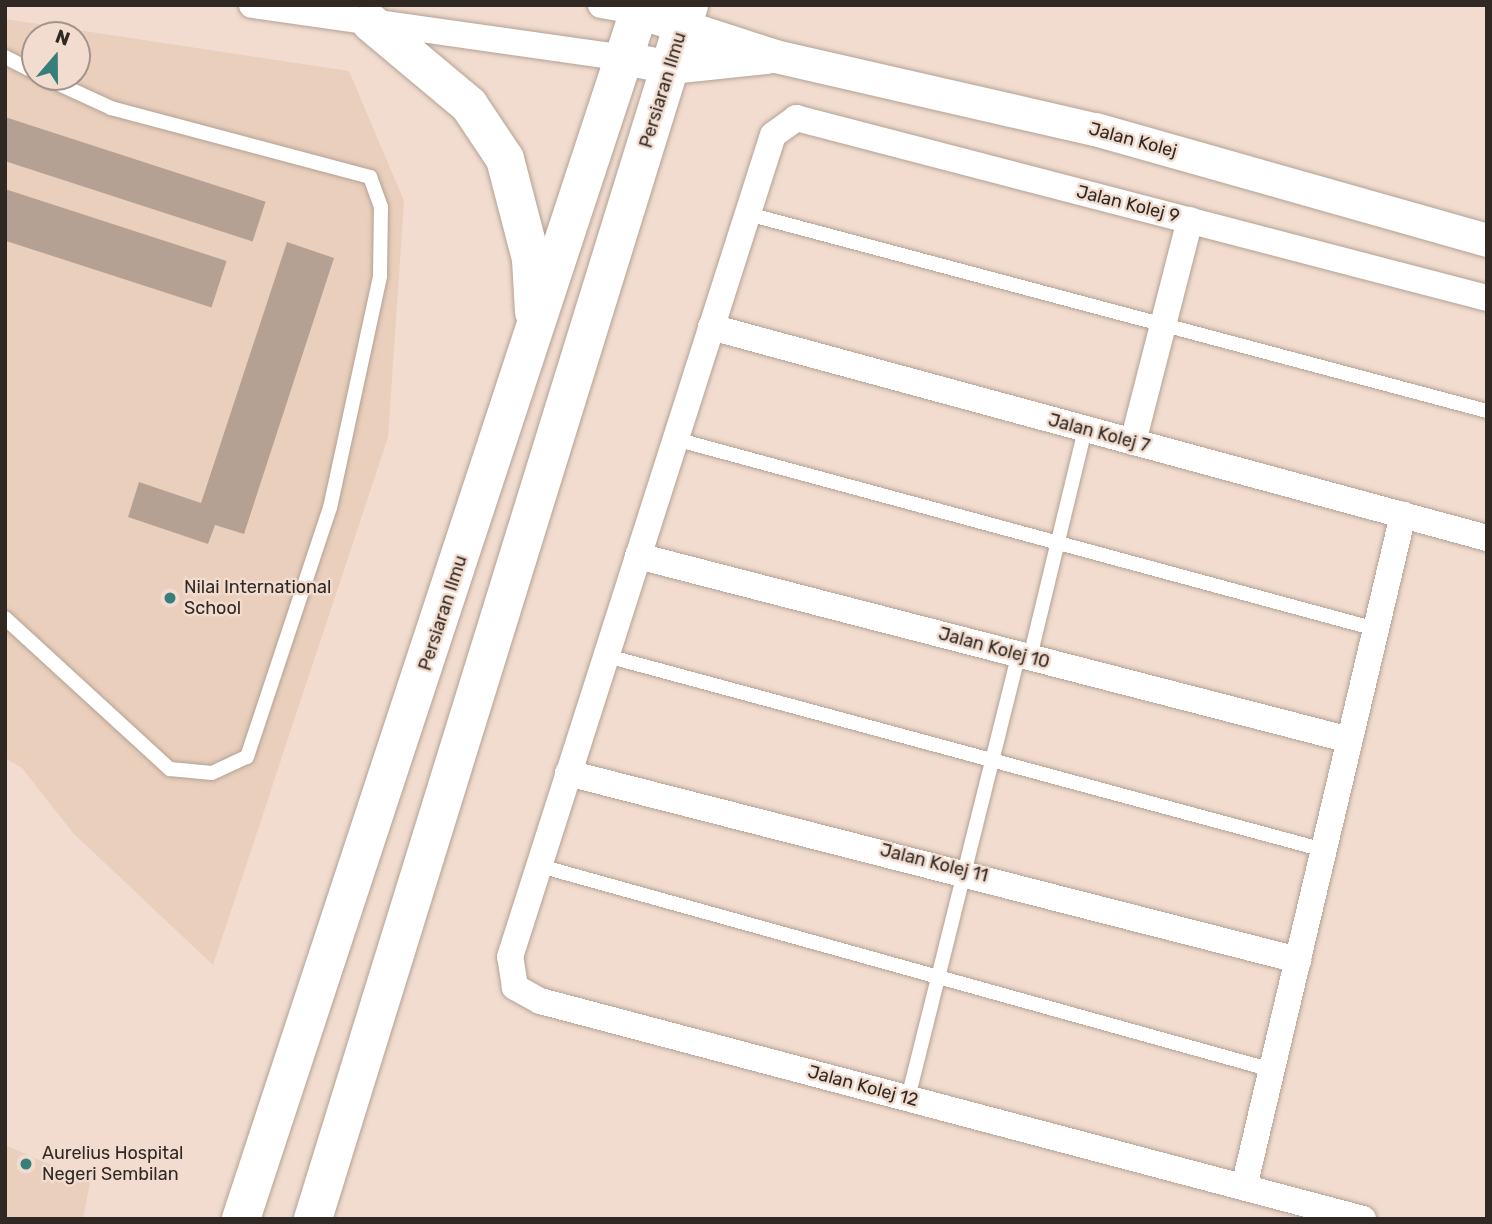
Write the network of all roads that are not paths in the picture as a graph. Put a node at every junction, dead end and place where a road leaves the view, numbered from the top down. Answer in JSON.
{"nodes":[{"id":1,"x":252,"y":5,"type":"edge"},
{"id":2,"x":601,"y":5,"type":"edge"},
{"id":3,"x":640,"y":9,"type":"edge"},
{"id":4,"x":686,"y":14,"type":"edge"},
{"id":5,"x":370,"y":23,"type":"junction"},
{"id":6,"x":775,"y":56,"type":"junction"},
{"id":7,"x":5,"y":57,"type":"edge"},
{"id":8,"x":624,"y":58,"type":"junction"},
{"id":9,"x":21,"y":65,"type":"edge"},
{"id":10,"x":670,"y":67,"type":"junction"},
{"id":11,"x":74,"y":91,"type":"edge"},
{"id":12,"x":748,"y":214,"type":"junction"},
{"id":13,"x":1190,"y":220,"type":"junction"},
{"id":14,"x":1487,"y":240,"type":"edge"},
{"id":15,"x":1487,"y":298,"type":"edge"},
{"id":16,"x":1163,"y":326,"type":"junction"},
{"id":17,"x":711,"y":327,"type":"junction"},
{"id":18,"x":536,"y":335,"type":"junction"},
{"id":19,"x":1487,"y":411,"type":"edge"},
{"id":20,"x":1085,"y":429,"type":"junction"},
{"id":21,"x":675,"y":439,"type":"junction"},
{"id":22,"x":1133,"y":442,"type":"junction"},
{"id":23,"x":1403,"y":515,"type":"junction"},
{"id":24,"x":1059,"y":538,"type":"junction"},
{"id":25,"x":1487,"y":538,"type":"edge"},
{"id":26,"x":638,"y":556,"type":"junction"},
{"id":27,"x":5,"y":618,"type":"edge"},
{"id":28,"x":1376,"y":629,"type":"junction"},
{"id":29,"x":607,"y":656,"type":"junction"},
{"id":30,"x":1024,"y":656,"type":"junction"},
{"id":31,"x":1350,"y":740,"type":"junction"},
{"id":32,"x":991,"y":755,"type":"junction"},
{"id":33,"x":568,"y":774,"type":"junction"},
{"id":34,"x":1324,"y":850,"type":"junction"},
{"id":35,"x":540,"y":866,"type":"junction"},
{"id":36,"x":962,"y":869,"type":"junction"},
{"id":37,"x":1298,"y":960,"type":"junction"},
{"id":38,"x":938,"y":979,"type":"junction"},
{"id":39,"x":1272,"y":1070,"type":"junction"},
{"id":40,"x":908,"y":1098,"type":"junction"},
{"id":41,"x":1244,"y":1187,"type":"junction"},
{"id":42,"x":242,"y":1219,"type":"edge"},
{"id":43,"x":313,"y":1219,"type":"edge"},
{"id":44,"x":1363,"y":1219,"type":"edge"}],
"edges":[{"from":1,"to":5,"type":"street"},
{"from":2,"to":3,"type":"street"},
{"from":3,"to":4,"type":"street"},
{"from":3,"to":8,"type":"main road","name":"Persiaran Ilmu"},
{"from":4,"to":6,"type":"street"},
{"from":4,"to":10,"type":"main road","name":"Persiaran Ilmu"},
{"from":5,"to":8,"type":"street"},
{"from":5,"to":18,"type":"main road"},
{"from":6,"to":10,"type":"street"},
{"from":6,"to":14,"type":"street","name":"Jalan Kolej"},
{"from":7,"to":9,"type":"lane"},
{"from":8,"to":10,"type":"street"},
{"from":8,"to":18,"type":"main road","name":"Persiaran Ilmu"},
{"from":10,"to":43,"type":"main road","name":"Persiaran Ilmu"},
{"from":11,"to":27,"type":"lane"},
{"from":12,"to":13,"type":"street","name":"Jalan Kolej 9"},
{"from":12,"to":16,"type":"lane"},
{"from":12,"to":17,"type":"street"},
{"from":13,"to":15,"type":"street","name":"Jalan Kolej 9"},
{"from":13,"to":16,"type":"street"},
{"from":16,"to":19,"type":"lane"},
{"from":16,"to":22,"type":"street"},
{"from":17,"to":20,"type":"street","name":"Jalan Kolej 7"},
{"from":17,"to":21,"type":"street"},
{"from":18,"to":42,"type":"main road","name":"Persiaran Ilmu"},
{"from":20,"to":22,"type":"street","name":"Jalan Kolej 7"},
{"from":20,"to":24,"type":"lane"},
{"from":21,"to":24,"type":"lane"},
{"from":21,"to":26,"type":"street"},
{"from":22,"to":23,"type":"street","name":"Jalan Kolej 7"},
{"from":23,"to":25,"type":"street","name":"Jalan Kolej 7"},
{"from":23,"to":28,"type":"street"},
{"from":24,"to":28,"type":"lane"},
{"from":24,"to":30,"type":"lane"},
{"from":26,"to":29,"type":"street"},
{"from":26,"to":30,"type":"street","name":"Jalan Kolej 10"},
{"from":28,"to":31,"type":"street"},
{"from":29,"to":32,"type":"lane"},
{"from":29,"to":33,"type":"street"},
{"from":30,"to":31,"type":"street","name":"Jalan Kolej 10"},
{"from":30,"to":32,"type":"lane"},
{"from":31,"to":34,"type":"street"},
{"from":32,"to":34,"type":"lane"},
{"from":32,"to":36,"type":"lane"},
{"from":33,"to":35,"type":"street"},
{"from":33,"to":36,"type":"street","name":"Jalan Kolej 11"},
{"from":34,"to":37,"type":"street"},
{"from":35,"to":38,"type":"lane"},
{"from":35,"to":40,"type":"street","name":"Jalan Kolej 12"},
{"from":36,"to":37,"type":"street","name":"Jalan Kolej 11"},
{"from":36,"to":38,"type":"lane"},
{"from":37,"to":39,"type":"street"},
{"from":38,"to":39,"type":"lane"},
{"from":38,"to":40,"type":"lane"},
{"from":39,"to":41,"type":"street"},
{"from":40,"to":41,"type":"street","name":"Jalan Kolej 12"},
{"from":41,"to":44,"type":"street","name":"Jalan Kolej 12"}]}
